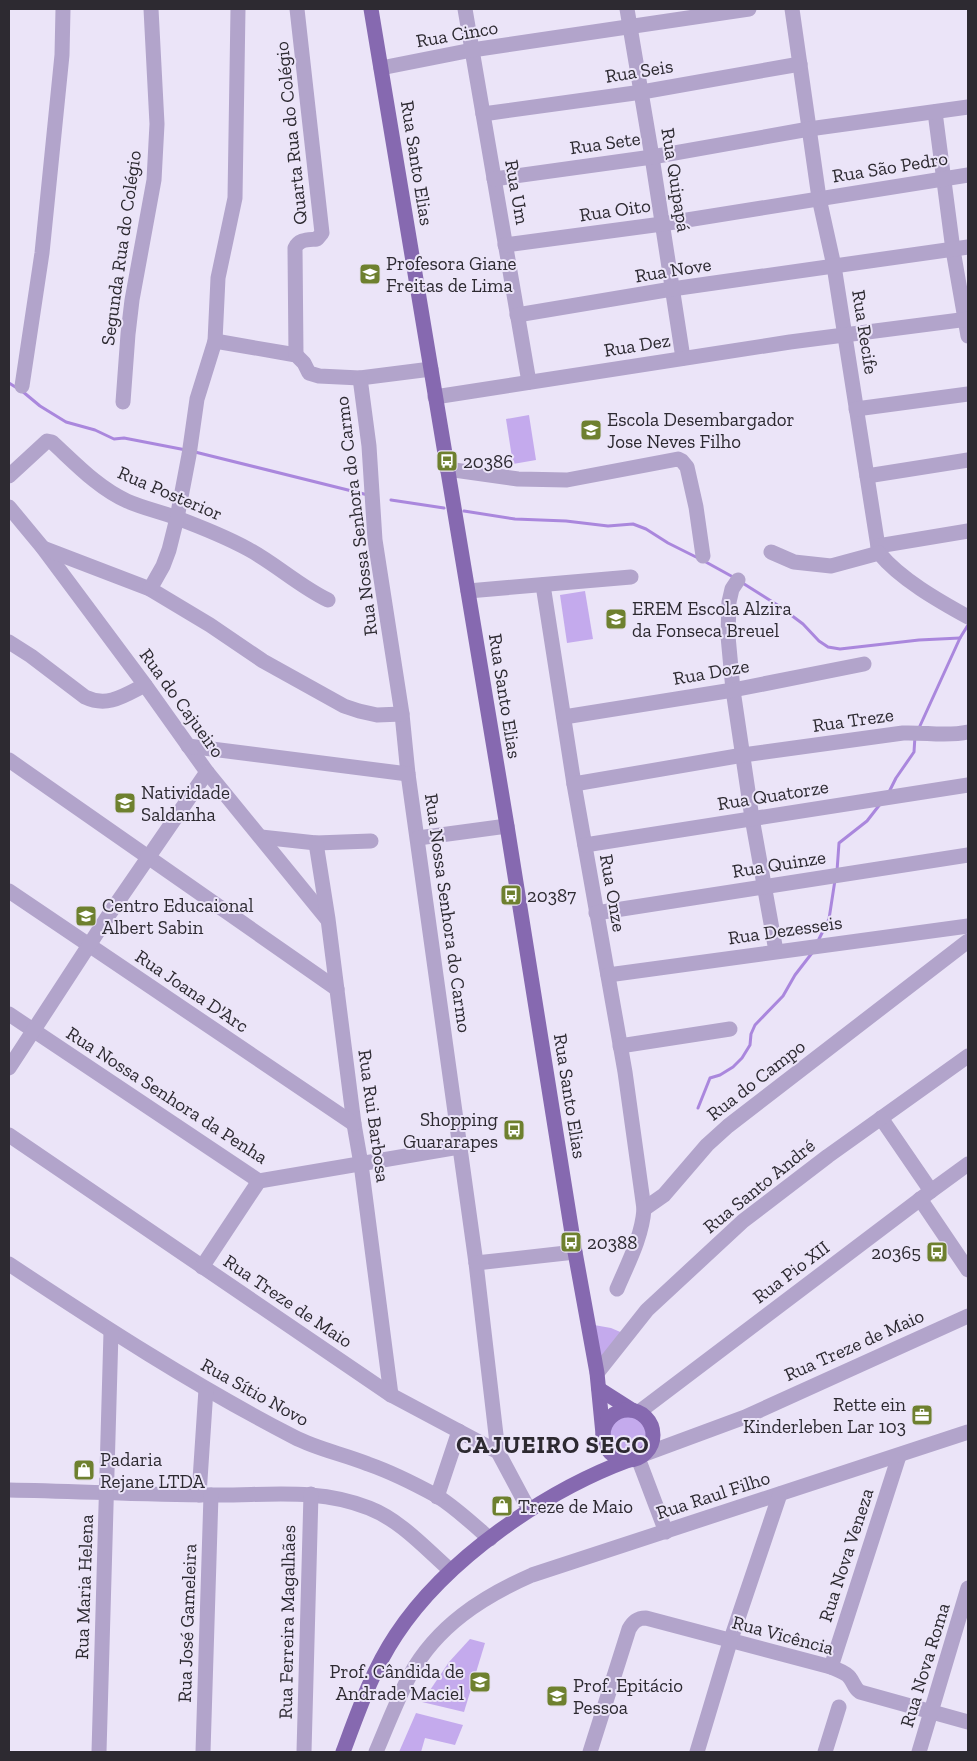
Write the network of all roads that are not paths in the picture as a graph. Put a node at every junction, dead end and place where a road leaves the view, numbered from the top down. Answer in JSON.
{"nodes":[{"id":1,"x":63,"y":9,"type":"edge"},
{"id":2,"x":151,"y":9,"type":"edge"},
{"id":3,"x":238,"y":9,"type":"edge"},
{"id":4,"x":297,"y":9,"type":"edge"},
{"id":5,"x":371,"y":9,"type":"edge"},
{"id":6,"x":465,"y":9,"type":"edge"},
{"id":7,"x":628,"y":9,"type":"edge"},
{"id":8,"x":749,"y":9,"type":"edge"},
{"id":9,"x":792,"y":9,"type":"edge"},
{"id":10,"x":630,"y":26,"type":"junction"},
{"id":11,"x":472,"y":50,"type":"junction"},
{"id":12,"x":800,"y":64,"type":"junction"},
{"id":13,"x":381,"y":68,"type":"junction"},
{"id":14,"x":642,"y":92,"type":"junction"},
{"id":15,"x":968,"y":107,"type":"edge"},
{"id":16,"x":935,"y":112,"type":"junction"},
{"id":17,"x":483,"y":114,"type":"junction"},
{"id":18,"x":809,"y":129,"type":"junction"},
{"id":19,"x":652,"y":157,"type":"junction"},
{"id":20,"x":968,"y":175,"type":"edge"},
{"id":21,"x":494,"y":179,"type":"junction"},
{"id":22,"x":943,"y":179,"type":"junction"},
{"id":23,"x":819,"y":198,"type":"junction"},
{"id":24,"x":662,"y":224,"type":"junction"},
{"id":25,"x":505,"y":245,"type":"junction"},
{"id":26,"x":968,"y":247,"type":"edge"},
{"id":27,"x":953,"y":250,"type":"junction"},
{"id":28,"x":834,"y":266,"type":"junction"},
{"id":29,"x":672,"y":290,"type":"junction"},
{"id":30,"x":517,"y":315,"type":"junction"},
{"id":31,"x":967,"y":319,"type":"edge"},
{"id":32,"x":846,"y":336,"type":"junction"},
{"id":33,"x":968,"y":336,"type":"edge"},
{"id":34,"x":216,"y":340,"type":"junction"},
{"id":35,"x":296,"y":355,"type":"junction"},
{"id":36,"x":683,"y":358,"type":"junction"},
{"id":37,"x":431,"y":370,"type":"junction"},
{"id":38,"x":360,"y":378,"type":"junction"},
{"id":39,"x":529,"y":382,"type":"junction"},
{"id":40,"x":22,"y":386,"type":"dead end"},
{"id":41,"x":968,"y":394,"type":"edge"},
{"id":42,"x":435,"y":397,"type":"junction"},
{"id":43,"x":123,"y":402,"type":"dead end"},
{"id":44,"x":856,"y":409,"type":"junction"},
{"id":45,"x":968,"y":460,"type":"edge"},
{"id":46,"x":447,"y":469,"type":"junction"},
{"id":47,"x":9,"y":476,"type":"edge"},
{"id":48,"x":867,"y":476,"type":"junction"},
{"id":49,"x":9,"y":507,"type":"edge"},
{"id":50,"x":178,"y":518,"type":"junction"},
{"id":51,"x":968,"y":531,"type":"edge"},
{"id":52,"x":43,"y":548,"type":"junction"},
{"id":53,"x":879,"y":550,"type":"junction"},
{"id":54,"x":771,"y":552,"type":"dead end"},
{"id":55,"x":703,"y":556,"type":"dead end"},
{"id":56,"x":631,"y":578,"type":"dead end"},
{"id":57,"x":738,"y":580,"type":"dead end"},
{"id":58,"x":543,"y":585,"type":"junction"},
{"id":59,"x":150,"y":589,"type":"junction"},
{"id":60,"x":468,"y":591,"type":"junction"},
{"id":61,"x":328,"y":600,"type":"dead end"},
{"id":62,"x":967,"y":614,"type":"edge"},
{"id":63,"x":9,"y":642,"type":"edge"},
{"id":64,"x":864,"y":664,"type":"dead end"},
{"id":65,"x":145,"y":685,"type":"junction"},
{"id":66,"x":733,"y":690,"type":"junction"},
{"id":67,"x":402,"y":714,"type":"junction"},
{"id":68,"x":564,"y":717,"type":"junction"},
{"id":69,"x":968,"y":732,"type":"edge"},
{"id":70,"x":188,"y":746,"type":"junction"},
{"id":71,"x":743,"y":755,"type":"junction"},
{"id":72,"x":9,"y":760,"type":"edge"},
{"id":73,"x":207,"y":772,"type":"junction"},
{"id":74,"x":408,"y":774,"type":"junction"},
{"id":75,"x":574,"y":784,"type":"junction"},
{"id":76,"x":968,"y":785,"type":"edge"},
{"id":77,"x":752,"y":818,"type":"junction"},
{"id":78,"x":507,"y":826,"type":"junction"},
{"id":79,"x":261,"y":838,"type":"junction"},
{"id":80,"x":418,"y":838,"type":"junction"},
{"id":81,"x":372,"y":841,"type":"dead end"},
{"id":82,"x":316,"y":843,"type":"junction"},
{"id":83,"x":584,"y":845,"type":"junction"},
{"id":84,"x":968,"y":855,"type":"edge"},
{"id":85,"x":148,"y":856,"type":"junction"},
{"id":86,"x":765,"y":887,"type":"junction"},
{"id":87,"x":9,"y":891,"type":"edge"},
{"id":88,"x":596,"y":913,"type":"junction"},
{"id":89,"x":328,"y":919,"type":"junction"},
{"id":90,"x":968,"y":926,"type":"edge"},
{"id":91,"x":968,"y":941,"type":"edge"},
{"id":92,"x":88,"y":946,"type":"junction"},
{"id":93,"x":776,"y":951,"type":"junction"},
{"id":94,"x":608,"y":975,"type":"junction"},
{"id":95,"x":337,"y":988,"type":"junction"},
{"id":96,"x":9,"y":1014,"type":"edge"},
{"id":97,"x":730,"y":1029,"type":"dead end"},
{"id":98,"x":34,"y":1030,"type":"junction"},
{"id":99,"x":620,"y":1046,"type":"junction"},
{"id":100,"x":968,"y":1056,"type":"edge"},
{"id":101,"x":9,"y":1068,"type":"edge"},
{"id":102,"x":881,"y":1118,"type":"junction"},
{"id":103,"x":354,"y":1124,"type":"junction"},
{"id":104,"x":9,"y":1135,"type":"edge"},
{"id":105,"x":459,"y":1146,"type":"junction"},
{"id":106,"x":361,"y":1164,"type":"junction"},
{"id":107,"x":968,"y":1164,"type":"edge"},
{"id":108,"x":260,"y":1181,"type":"junction"},
{"id":109,"x":925,"y":1195,"type":"junction"},
{"id":110,"x":644,"y":1209,"type":"junction"},
{"id":111,"x":575,"y":1252,"type":"junction"},
{"id":112,"x":476,"y":1263,"type":"junction"},
{"id":113,"x":9,"y":1264,"type":"edge"},
{"id":114,"x":202,"y":1267,"type":"junction"},
{"id":115,"x":968,"y":1270,"type":"edge"},
{"id":116,"x":617,"y":1289,"type":"dead end"},
{"id":117,"x":968,"y":1316,"type":"edge"},
{"id":118,"x":111,"y":1332,"type":"junction"},
{"id":119,"x":597,"y":1372,"type":"junction"},
{"id":120,"x":206,"y":1389,"type":"junction"},
{"id":121,"x":599,"y":1389,"type":"junction"},
{"id":122,"x":391,"y":1395,"type":"junction"},
{"id":123,"x":635,"y":1411,"type":"junction"},
{"id":124,"x":459,"y":1431,"type":"junction"},
{"id":125,"x":968,"y":1432,"type":"edge"},
{"id":126,"x":604,"y":1438,"type":"junction"},
{"id":127,"x":498,"y":1452,"type":"junction"},
{"id":128,"x":899,"y":1456,"type":"junction"},
{"id":129,"x":637,"y":1457,"type":"junction"},
{"id":130,"x":592,"y":1476,"type":"junction"},
{"id":131,"x":9,"y":1490,"type":"edge"},
{"id":132,"x":106,"y":1492,"type":"junction"},
{"id":133,"x":311,"y":1494,"type":"junction"},
{"id":134,"x":780,"y":1494,"type":"junction"},
{"id":135,"x":205,"y":1495,"type":"junction"},
{"id":136,"x":437,"y":1497,"type":"junction"},
{"id":137,"x":528,"y":1510,"type":"junction"},
{"id":138,"x":666,"y":1532,"type":"junction"},
{"id":139,"x":490,"y":1539,"type":"junction"},
{"id":140,"x":450,"y":1570,"type":"junction"},
{"id":141,"x":968,"y":1588,"type":"edge"},
{"id":142,"x":730,"y":1642,"type":"junction"},
{"id":143,"x":831,"y":1667,"type":"junction"},
{"id":144,"x":839,"y":1707,"type":"dead end"},
{"id":145,"x":932,"y":1712,"type":"junction"},
{"id":146,"x":968,"y":1722,"type":"edge"},
{"id":147,"x":99,"y":1752,"type":"edge"},
{"id":148,"x":203,"y":1752,"type":"edge"},
{"id":149,"x":304,"y":1752,"type":"edge"},
{"id":150,"x":343,"y":1752,"type":"edge"},
{"id":151,"x":376,"y":1752,"type":"edge"},
{"id":152,"x":590,"y":1752,"type":"edge"},
{"id":153,"x":697,"y":1752,"type":"edge"},
{"id":154,"x":825,"y":1752,"type":"edge"},
{"id":155,"x":919,"y":1752,"type":"edge"}],
"edges":[{"from":1,"to":40,"type":"street"},
{"from":2,"to":43,"type":"street","name":"Segunda Rua do Colégio"},
{"from":3,"to":34,"type":"street"},
{"from":4,"to":35,"type":"street","name":"Quarta Rua do Colégio"},
{"from":5,"to":13,"type":"main road","name":"Rua Santo Elias"},
{"from":6,"to":11,"type":"street","name":"Rua Um"},
{"from":7,"to":10,"type":"street","name":"Rua Quipapá"},
{"from":8,"to":10,"type":"street","name":"Rua Cinco"},
{"from":9,"to":12,"type":"street","name":"Rua Recife"},
{"from":10,"to":11,"type":"street","name":"Rua Cinco"},
{"from":10,"to":14,"type":"street","name":"Rua Quipapá"},
{"from":11,"to":13,"type":"street","name":"Rua Cinco"},
{"from":11,"to":17,"type":"street","name":"Rua Um"},
{"from":12,"to":14,"type":"street","name":"Rua Seis"},
{"from":12,"to":18,"type":"street","name":"Rua Recife"},
{"from":13,"to":37,"type":"main road","name":"Rua Santo Elias"},
{"from":14,"to":17,"type":"street","name":"Rua Seis"},
{"from":14,"to":19,"type":"street","name":"Rua Quipapá"},
{"from":15,"to":16,"type":"street","name":"Rua Sete"},
{"from":16,"to":18,"type":"street","name":"Rua Sete"},
{"from":16,"to":22,"type":"street"},
{"from":17,"to":21,"type":"street","name":"Rua Um"},
{"from":18,"to":19,"type":"street","name":"Rua Sete"},
{"from":18,"to":23,"type":"street","name":"Rua Recife"},
{"from":19,"to":21,"type":"street","name":"Rua Sete"},
{"from":19,"to":24,"type":"street","name":"Rua Quipapá"},
{"from":20,"to":22,"type":"street","name":"Rua São Pedro"},
{"from":21,"to":25,"type":"street","name":"Rua Um"},
{"from":22,"to":23,"type":"street","name":"Rua São Pedro"},
{"from":22,"to":27,"type":"street"},
{"from":23,"to":24,"type":"street","name":"Rua Oito"},
{"from":23,"to":28,"type":"street","name":"Rua Recife"},
{"from":24,"to":25,"type":"street","name":"Rua Oito"},
{"from":24,"to":29,"type":"street","name":"Rua Quipapá"},
{"from":25,"to":30,"type":"street","name":"Rua Um"},
{"from":26,"to":27,"type":"street","name":"Rua Nove"},
{"from":27,"to":28,"type":"street","name":"Rua Nove"},
{"from":27,"to":31,"type":"street"},
{"from":28,"to":29,"type":"street","name":"Rua Nove"},
{"from":28,"to":32,"type":"street","name":"Rua Recife"},
{"from":29,"to":30,"type":"street","name":"Rua Nove"},
{"from":29,"to":36,"type":"street","name":"Rua Quipapá"},
{"from":30,"to":39,"type":"street","name":"Rua Um"},
{"from":31,"to":32,"type":"street","name":"Rua Dez"},
{"from":31,"to":33,"type":"street"},
{"from":32,"to":36,"type":"street","name":"Rua Dez"},
{"from":32,"to":44,"type":"street","name":"Rua Recife"},
{"from":34,"to":35,"type":"street"},
{"from":34,"to":50,"type":"street"},
{"from":35,"to":38,"type":"street"},
{"from":36,"to":39,"type":"street","name":"Rua Dez"},
{"from":37,"to":38,"type":"street"},
{"from":37,"to":42,"type":"main road","name":"Rua Santo Elias"},
{"from":38,"to":67,"type":"street","name":"Rua Nossa Senhora do Carmo"},
{"from":39,"to":42,"type":"street","name":"Rua Dez"},
{"from":41,"to":44,"type":"street"},
{"from":42,"to":46,"type":"main road","name":"Rua Santo Elias"},
{"from":44,"to":48,"type":"street","name":"Rua Recife"},
{"from":45,"to":48,"type":"street"},
{"from":46,"to":55,"type":"street"},
{"from":46,"to":60,"type":"main road","name":"Rua Santo Elias"},
{"from":47,"to":50,"type":"street","name":"Rua Posterior"},
{"from":48,"to":53,"type":"street","name":"Rua Recife"},
{"from":49,"to":52,"type":"street","name":"Rua do Cajueiro"},
{"from":50,"to":59,"type":"street"},
{"from":50,"to":61,"type":"street","name":"Rua Posterior"},
{"from":51,"to":53,"type":"street"},
{"from":52,"to":59,"type":"street"},
{"from":52,"to":65,"type":"street","name":"Rua do Cajueiro"},
{"from":53,"to":54,"type":"street"},
{"from":53,"to":62,"type":"street"},
{"from":56,"to":58,"type":"street"},
{"from":57,"to":66,"type":"street"},
{"from":58,"to":60,"type":"street"},
{"from":58,"to":68,"type":"street","name":"Rua Onze"},
{"from":59,"to":67,"type":"street"},
{"from":60,"to":78,"type":"main road","name":"Rua Santo Elias"},
{"from":63,"to":65,"type":"street"},
{"from":64,"to":66,"type":"street","name":"Rua Doze"},
{"from":65,"to":70,"type":"street","name":"Rua do Cajueiro"},
{"from":66,"to":68,"type":"street","name":"Rua Doze"},
{"from":66,"to":71,"type":"street"},
{"from":67,"to":74,"type":"street","name":"Rua Nossa Senhora do Carmo"},
{"from":68,"to":75,"type":"street","name":"Rua Onze"},
{"from":69,"to":71,"type":"street","name":"Rua Treze"},
{"from":70,"to":73,"type":"street","name":"Rua do Cajueiro"},
{"from":70,"to":74,"type":"street"},
{"from":71,"to":75,"type":"street","name":"Rua Treze"},
{"from":71,"to":77,"type":"street"},
{"from":72,"to":85,"type":"street"},
{"from":73,"to":79,"type":"street","name":"Rua do Cajueiro"},
{"from":73,"to":85,"type":"street"},
{"from":74,"to":80,"type":"street","name":"Rua Nossa Senhora do Carmo"},
{"from":75,"to":83,"type":"street","name":"Rua Onze"},
{"from":76,"to":77,"type":"street","name":"Rua Quatorze"},
{"from":77,"to":83,"type":"street","name":"Rua Quatorze"},
{"from":77,"to":86,"type":"street"},
{"from":78,"to":80,"type":"street"},
{"from":78,"to":111,"type":"main road","name":"Rua Santo Elias"},
{"from":79,"to":82,"type":"street"},
{"from":79,"to":89,"type":"street","name":"Rua do Cajueiro"},
{"from":80,"to":105,"type":"street","name":"Rua Nossa Senhora do Carmo"},
{"from":81,"to":82,"type":"street"},
{"from":82,"to":89,"type":"street","name":"Rua Rui Barbosa"},
{"from":83,"to":88,"type":"street","name":"Rua Onze"},
{"from":84,"to":86,"type":"street","name":"Rua Quinze"},
{"from":85,"to":92,"type":"street"},
{"from":85,"to":95,"type":"street"},
{"from":86,"to":88,"type":"street","name":"Rua Quinze"},
{"from":86,"to":93,"type":"street"},
{"from":87,"to":92,"type":"street","name":"Rua Joana D'Arc"},
{"from":88,"to":94,"type":"street","name":"Rua Onze"},
{"from":89,"to":95,"type":"street","name":"Rua Rui Barbosa"},
{"from":90,"to":93,"type":"street","name":"Rua Dezesseis"},
{"from":91,"to":110,"type":"street","name":"Rua do Campo"},
{"from":92,"to":98,"type":"street"},
{"from":92,"to":103,"type":"street","name":"Rua Joana D'Arc"},
{"from":93,"to":94,"type":"street","name":"Rua Dezesseis"},
{"from":94,"to":99,"type":"street","name":"Rua Onze"},
{"from":95,"to":103,"type":"street","name":"Rua Rui Barbosa"},
{"from":96,"to":98,"type":"street","name":"Rua Nossa Senhora da Penha"},
{"from":97,"to":99,"type":"street"},
{"from":98,"to":101,"type":"street"},
{"from":98,"to":108,"type":"street","name":"Rua Nossa Senhora da Penha"},
{"from":99,"to":110,"type":"street","name":"Rua Onze"},
{"from":100,"to":102,"type":"street","name":"Rua Santo André"},
{"from":102,"to":109,"type":"street"},
{"from":102,"to":119,"type":"street","name":"Rua Santo André"},
{"from":103,"to":106,"type":"street","name":"Rua Rui Barbosa"},
{"from":104,"to":114,"type":"street","name":"Rua Treze de Maio"},
{"from":105,"to":106,"type":"street","name":"Rua Nossa Senhora da Penha"},
{"from":105,"to":112,"type":"street","name":"Rua Nossa Senhora do Carmo"},
{"from":106,"to":108,"type":"street","name":"Rua Nossa Senhora da Penha"},
{"from":106,"to":122,"type":"street","name":"Rua Rui Barbosa"},
{"from":107,"to":109,"type":"street","name":"Rua Pio XII"},
{"from":108,"to":114,"type":"street"},
{"from":109,"to":115,"type":"street"},
{"from":109,"to":123,"type":"street","name":"Rua Pio XII"},
{"from":110,"to":116,"type":"street"},
{"from":111,"to":112,"type":"street"},
{"from":111,"to":119,"type":"main road","name":"Rua Santo Elias"},
{"from":112,"to":127,"type":"street","name":"Rua Nossa Senhora do Carmo"},
{"from":113,"to":118,"type":"street","name":"Rua Sítio Novo"},
{"from":114,"to":122,"type":"street","name":"Rua Treze de Maio"},
{"from":117,"to":129,"type":"street","name":"Rua Treze de Maio"},
{"from":118,"to":120,"type":"street","name":"Rua Sítio Novo"},
{"from":118,"to":132,"type":"street","name":"Rua Maria Helena"},
{"from":119,"to":121,"type":"main road","name":"Rua Santo Elias"},
{"from":120,"to":135,"type":"street","name":"Rua José Gameleira"},
{"from":120,"to":136,"type":"street","name":"Rua Sítio Novo"},
{"from":121,"to":123,"type":"main road"},
{"from":121,"to":126,"type":"main road","name":"Rua Santo Elias"},
{"from":122,"to":124,"type":"street","name":"Rua Treze de Maio"},
{"from":123,"to":126,"type":"main road"},
{"from":123,"to":129,"type":"main road"},
{"from":124,"to":127,"type":"street","name":"Rua Treze de Maio"},
{"from":124,"to":136,"type":"street"},
{"from":125,"to":128,"type":"street","name":"Rua Raul Filho"},
{"from":126,"to":129,"type":"main road"},
{"from":126,"to":130,"type":"main road"},
{"from":127,"to":137,"type":"street"},
{"from":128,"to":134,"type":"street","name":"Rua Raul Filho"},
{"from":128,"to":143,"type":"street","name":"Rua Nova Veneza"},
{"from":129,"to":130,"type":"main road"},
{"from":129,"to":138,"type":"street"},
{"from":130,"to":137,"type":"main road"},
{"from":131,"to":132,"type":"street"},
{"from":132,"to":135,"type":"street"},
{"from":132,"to":147,"type":"street","name":"Rua Maria Helena"},
{"from":133,"to":135,"type":"street"},
{"from":133,"to":140,"type":"street"},
{"from":133,"to":149,"type":"street","name":"Rua Ferreira Magalhães"},
{"from":134,"to":138,"type":"street","name":"Rua Raul Filho"},
{"from":134,"to":142,"type":"street"},
{"from":135,"to":148,"type":"street","name":"Rua José Gameleira"},
{"from":136,"to":139,"type":"street","name":"Rua Sítio Novo"},
{"from":137,"to":139,"type":"main road"},
{"from":138,"to":151,"type":"street","name":"Rua Raul Filho"},
{"from":139,"to":140,"type":"main road"},
{"from":140,"to":150,"type":"main road"},
{"from":141,"to":145,"type":"street","name":"Rua Nova Roma"},
{"from":142,"to":143,"type":"street","name":"Rua Vicência"},
{"from":142,"to":152,"type":"street","name":"Rua Vicência"},
{"from":142,"to":153,"type":"street"},
{"from":143,"to":145,"type":"street","name":"Rua Vicência"},
{"from":144,"to":154,"type":"street"},
{"from":145,"to":146,"type":"street","name":"Rua Vicência"},
{"from":145,"to":155,"type":"street","name":"Rua Nova Roma"}]}
